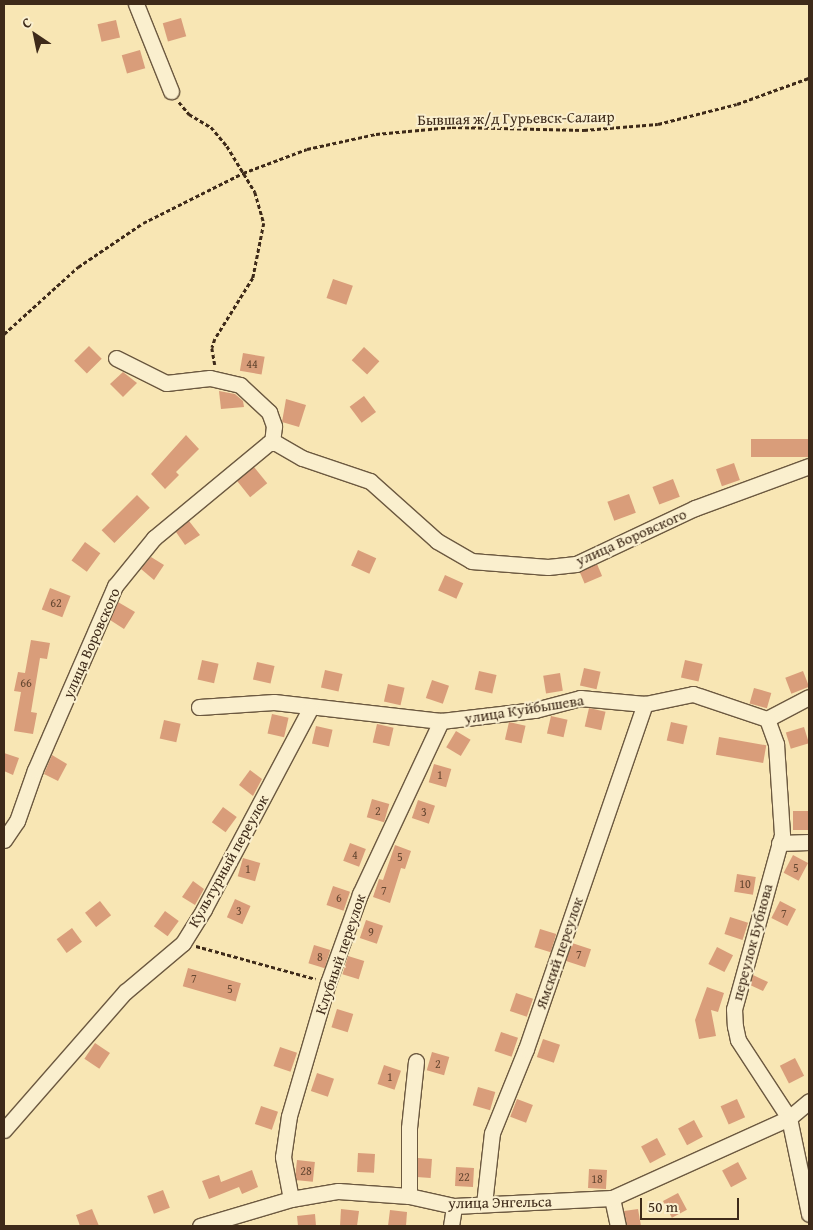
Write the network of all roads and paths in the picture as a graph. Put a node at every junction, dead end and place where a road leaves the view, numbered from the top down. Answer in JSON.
{"nodes":[{"id":1,"x":136,"y":4,"type":"edge"},
{"id":2,"x":809,"y":78,"type":"edge"},
{"id":3,"x":170,"y":91,"type":"joint"},
{"id":4,"x":243,"y":173,"type":"junction"},
{"id":5,"x":4,"y":334,"type":"edge"},
{"id":6,"x":116,"y":358,"type":"dead end"},
{"id":7,"x":219,"y":379,"type":"junction"},
{"id":8,"x":272,"y":443,"type":"junction"},
{"id":9,"x":809,"y":466,"type":"edge"},
{"id":10,"x":809,"y":697,"type":"edge"},
{"id":11,"x":645,"y":704,"type":"junction"},
{"id":12,"x":199,"y":707,"type":"dead end"},
{"id":13,"x":310,"y":709,"type":"junction"},
{"id":14,"x":767,"y":719,"type":"junction"},
{"id":15,"x":441,"y":721,"type":"junction"},
{"id":16,"x":4,"y":840,"type":"edge"},
{"id":17,"x":809,"y":842,"type":"edge"},
{"id":18,"x":780,"y":843,"type":"junction"},
{"id":19,"x":183,"y":943,"type":"junction"},
{"id":20,"x":328,"y":983,"type":"junction"},
{"id":21,"x":416,"y":1061,"type":"dead end"},
{"id":22,"x":809,"y":1102,"type":"edge"},
{"id":23,"x":789,"y":1118,"type":"junction"},
{"id":24,"x":4,"y":1130,"type":"edge"},
{"id":25,"x":409,"y":1196,"type":"junction"},
{"id":26,"x":612,"y":1198,"type":"junction"},
{"id":27,"x":291,"y":1200,"type":"junction"},
{"id":28,"x":484,"y":1204,"type":"junction"},
{"id":29,"x":454,"y":1206,"type":"junction"},
{"id":30,"x":809,"y":1214,"type":"edge"},
{"id":31,"x":200,"y":1226,"type":"edge"},
{"id":32,"x":451,"y":1226,"type":"edge"},
{"id":33,"x":618,"y":1226,"type":"edge"}],
"edges":[{"from":1,"to":3,"type":"street"},
{"from":2,"to":4,"type":"path","name":"Бывшая ж/д Гурьевск-Салаир"},
{"from":3,"to":4,"type":"path"},
{"from":4,"to":5,"type":"path","name":"Бывшая ж/д Гурьевск-Салаир"},
{"from":4,"to":7,"type":"path"},
{"from":6,"to":7,"type":"street"},
{"from":7,"to":8,"type":"street"},
{"from":8,"to":9,"type":"street","name":"улица Воровского"},
{"from":8,"to":16,"type":"street","name":"улица Воровского"},
{"from":10,"to":14,"type":"street"},
{"from":11,"to":14,"type":"street","name":"улица Куйбышева"},
{"from":11,"to":15,"type":"street","name":"улица Куйбышева"},
{"from":11,"to":28,"type":"street","name":"Ямский переулок"},
{"from":12,"to":13,"type":"street","name":"улица Куйбышева"},
{"from":13,"to":15,"type":"street","name":"улица Куйбышева"},
{"from":13,"to":19,"type":"street","name":"Культурный переулок"},
{"from":14,"to":18,"type":"street","name":"переулок Бубнова"},
{"from":15,"to":20,"type":"street","name":"Клубный переулок"},
{"from":17,"to":18,"type":"street"},
{"from":18,"to":23,"type":"street","name":"переулок Бубнова"},
{"from":19,"to":20,"type":"path"},
{"from":19,"to":24,"type":"street","name":"Культурный переулок"},
{"from":20,"to":27,"type":"street","name":"Клубный переулок"},
{"from":21,"to":25,"type":"street"},
{"from":22,"to":23,"type":"street","name":"улица Энгельса"},
{"from":23,"to":26,"type":"street","name":"улица Энгельса"},
{"from":23,"to":30,"type":"street"},
{"from":25,"to":27,"type":"street","name":"улица Энгельса"},
{"from":25,"to":29,"type":"street","name":"улица Энгельса"},
{"from":26,"to":28,"type":"street","name":"улица Энгельса"},
{"from":26,"to":33,"type":"street"},
{"from":27,"to":31,"type":"street","name":"улица Энгельса"},
{"from":28,"to":29,"type":"street","name":"улица Энгельса"},
{"from":29,"to":32,"type":"street"}]}
